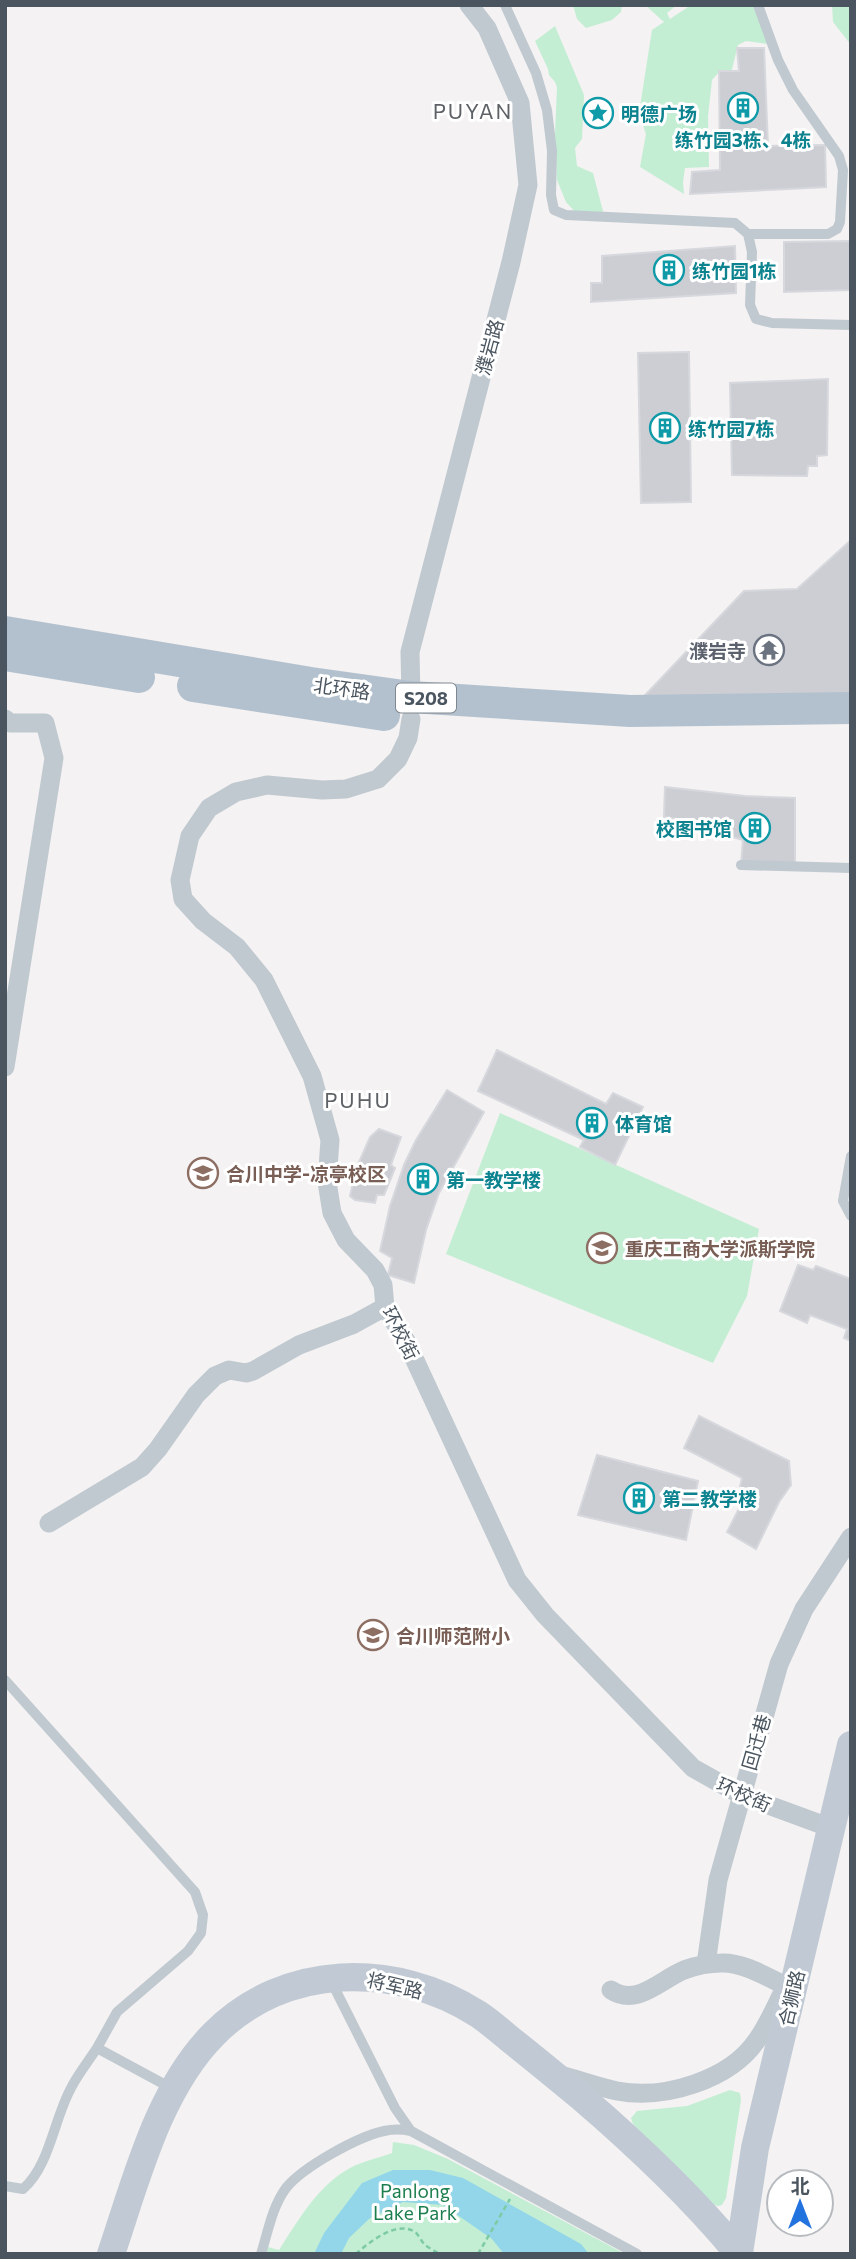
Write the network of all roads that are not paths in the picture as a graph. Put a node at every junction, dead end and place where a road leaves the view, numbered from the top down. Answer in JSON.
{"nodes":[{"id":1,"x":469,"y":5,"type":"edge"},
{"id":2,"x":505,"y":5,"type":"edge"},
{"id":3,"x":758,"y":5,"type":"edge"},
{"id":4,"x":748,"y":234,"type":"junction"},
{"id":5,"x":851,"y":325,"type":"edge"},
{"id":6,"x":5,"y":632,"type":"edge"},
{"id":7,"x":5,"y":655,"type":"edge"},
{"id":8,"x":411,"y":708,"type":"junction"},
{"id":9,"x":851,"y":708,"type":"edge"},
{"id":10,"x":5,"y":719,"type":"edge"},
{"id":11,"x":851,"y":730,"type":"edge"},
{"id":12,"x":741,"y":865,"type":"dead end"},
{"id":13,"x":851,"y":868,"type":"edge"},
{"id":14,"x":5,"y":1067,"type":"edge"},
{"id":15,"x":851,"y":1156,"type":"edge"},
{"id":16,"x":851,"y":1216,"type":"edge"},
{"id":17,"x":385,"y":1307,"type":"junction"},
{"id":18,"x":49,"y":1523,"type":"dead end"},
{"id":19,"x":851,"y":1537,"type":"edge"},
{"id":20,"x":7,"y":1685,"type":"edge"},
{"id":21,"x":851,"y":1745,"type":"edge"},
{"id":22,"x":741,"y":1795,"type":"junction"},
{"id":23,"x":831,"y":1828,"type":"junction"},
{"id":24,"x":706,"y":1964,"type":"junction"},
{"id":25,"x":793,"y":1974,"type":"junction"},
{"id":26,"x":329,"y":1977,"type":"junction"},
{"id":27,"x":611,"y":1990,"type":"dead end"},
{"id":28,"x":97,"y":2048,"type":"junction"},
{"id":29,"x":553,"y":2073,"type":"junction"},
{"id":30,"x":175,"y":2090,"type":"junction"},
{"id":31,"x":411,"y":2131,"type":"junction"},
{"id":32,"x":5,"y":2186,"type":"edge"},
{"id":33,"x":738,"y":2253,"type":"edge"},
{"id":34,"x":111,"y":2254,"type":"edge"},
{"id":35,"x":261,"y":2254,"type":"edge"},
{"id":36,"x":637,"y":2254,"type":"edge"}],
"edges":[{"from":1,"to":8,"type":"street","name":"濮岩路"},
{"from":2,"to":4,"type":"lane"},
{"from":3,"to":4,"type":"lane"},
{"from":4,"to":5,"type":"lane"},
{"from":6,"to":8,"type":"main road","name":"北环路","number":"S208"},
{"from":7,"to":8,"type":"main road","name":"北环路","number":"S208"},
{"from":8,"to":9,"type":"main road","name":"北环路","number":"S208"},
{"from":8,"to":11,"type":"main road","name":"北环路","number":"S208"},
{"from":8,"to":17,"type":"street","name":"环校街"},
{"from":10,"to":14,"type":"street"},
{"from":12,"to":13,"type":"lane"},
{"from":15,"to":16,"type":"lane"},
{"from":17,"to":18,"type":"street"},
{"from":17,"to":22,"type":"street","name":"环校街"},
{"from":19,"to":22,"type":"street","name":"回迁巷"},
{"from":20,"to":28,"type":"lane"},
{"from":21,"to":23,"type":"main road","name":"合狮路"},
{"from":22,"to":23,"type":"street","name":"环校街"},
{"from":22,"to":24,"type":"street","name":"回迁巷"},
{"from":23,"to":25,"type":"main road","name":"合狮路"},
{"from":24,"to":25,"type":"street"},
{"from":24,"to":27,"type":"street"},
{"from":25,"to":29,"type":"street"},
{"from":25,"to":33,"type":"main road","name":"合狮路"},
{"from":26,"to":29,"type":"main road","name":"将军路"},
{"from":26,"to":30,"type":"main road","name":"将军路"},
{"from":26,"to":31,"type":"lane"},
{"from":28,"to":30,"type":"lane"},
{"from":28,"to":32,"type":"lane"},
{"from":29,"to":33,"type":"main road","name":"将军路"},
{"from":30,"to":34,"type":"main road","name":"将军路"},
{"from":31,"to":35,"type":"lane"},
{"from":31,"to":36,"type":"lane"}]}
